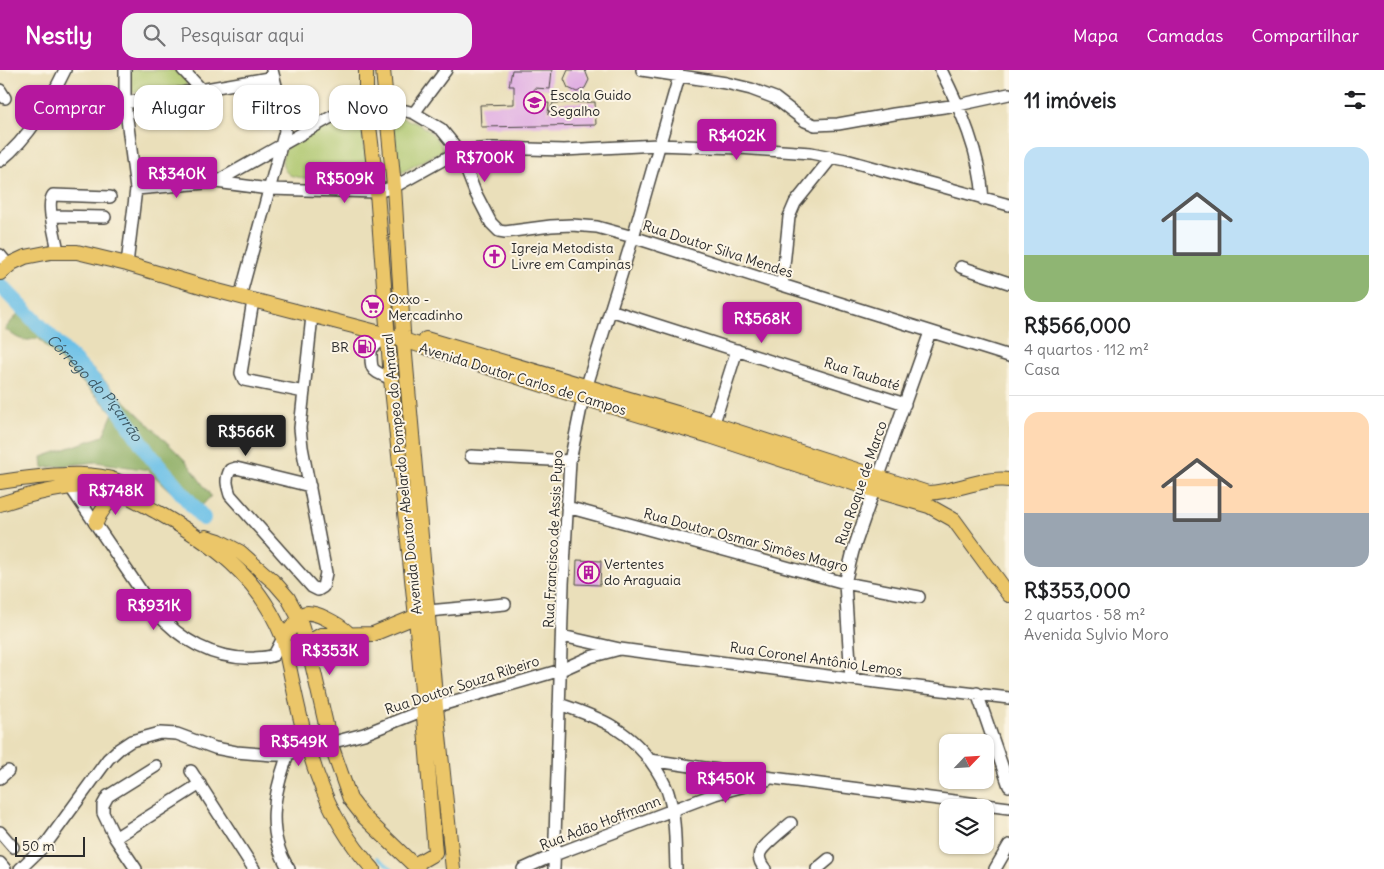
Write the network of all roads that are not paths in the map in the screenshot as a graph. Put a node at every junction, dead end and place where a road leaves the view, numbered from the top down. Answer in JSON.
{"nodes":[{"id":1,"x":66,"y":70,"type":"edge"},
{"id":2,"x":125,"y":70,"type":"edge"},
{"id":3,"x":183,"y":70,"type":"edge"},
{"id":4,"x":366,"y":70,"type":"edge"},
{"id":5,"x":383,"y":70,"type":"edge"},
{"id":6,"x":446,"y":70,"type":"edge"},
{"id":7,"x":642,"y":70,"type":"edge"},
{"id":8,"x":941,"y":70,"type":"edge"},
{"id":9,"x":273,"y":74,"type":"edge"},
{"id":10,"x":679,"y":77,"type":"junction"},
{"id":11,"x":197,"y":85,"type":"edge"},
{"id":12,"x":220,"y":85,"type":"edge"},
{"id":13,"x":366,"y":85,"type":"edge"},
{"id":14,"x":384,"y":85,"type":"edge"},
{"id":15,"x":1009,"y":94,"type":"edge"},
{"id":16,"x":994,"y":96,"type":"junction"},
{"id":17,"x":134,"y":101,"type":"edge"},
{"id":18,"x":1009,"y":101,"type":"edge"},
{"id":19,"x":125,"y":103,"type":"junction"},
{"id":20,"x":958,"y":105,"type":"junction"},
{"id":21,"x":406,"y":111,"type":"edge"},
{"id":22,"x":414,"y":113,"type":"junction"},
{"id":23,"x":329,"y":118,"type":"edge"},
{"id":24,"x":370,"y":130,"type":"edge"},
{"id":25,"x":388,"y":130,"type":"edge"},
{"id":26,"x":282,"y":145,"type":"junction"},
{"id":27,"x":658,"y":145,"type":"junction"},
{"id":28,"x":460,"y":152,"type":"junction"},
{"id":29,"x":832,"y":157,"type":"junction"},
{"id":30,"x":0,"y":161,"type":"edge"},
{"id":31,"x":216,"y":182,"type":"junction"},
{"id":32,"x":394,"y":187,"type":"junction"},
{"id":33,"x":136,"y":189,"type":"junction"},
{"id":34,"x":269,"y":189,"type":"junction"},
{"id":35,"x":377,"y":192,"type":"junction"},
{"id":36,"x":110,"y":197,"type":"dead end"},
{"id":37,"x":983,"y":198,"type":"junction"},
{"id":38,"x":1009,"y":205,"type":"edge"},
{"id":39,"x":51,"y":216,"type":"junction"},
{"id":40,"x":105,"y":217,"type":"dead end"},
{"id":41,"x":633,"y":237,"type":"junction"},
{"id":42,"x":57,"y":246,"type":"junction"},
{"id":43,"x":128,"y":261,"type":"junction"},
{"id":44,"x":1,"y":265,"type":"edge"},
{"id":45,"x":961,"y":267,"type":"dead end"},
{"id":46,"x":1009,"y":284,"type":"edge"},
{"id":47,"x":782,"y":286,"type":"junction"},
{"id":48,"x":245,"y":296,"type":"junction"},
{"id":49,"x":610,"y":310,"type":"junction"},
{"id":50,"x":312,"y":316,"type":"junction"},
{"id":51,"x":388,"y":331,"type":"junction"},
{"id":52,"x":930,"y":332,"type":"junction"},
{"id":53,"x":404,"y":337,"type":"junction"},
{"id":54,"x":737,"y":350,"type":"junction"},
{"id":55,"x":1009,"y":356,"type":"edge"},
{"id":56,"x":304,"y":392,"type":"junction"},
{"id":57,"x":585,"y":392,"type":"junction"},
{"id":58,"x":905,"y":404,"type":"junction"},
{"id":59,"x":712,"y":430,"type":"junction"},
{"id":60,"x":470,"y":456,"type":"dead end"},
{"id":61,"x":398,"y":459,"type":"junction"},
{"id":62,"x":414,"y":459,"type":"junction"},
{"id":63,"x":570,"y":460,"type":"junction"},
{"id":64,"x":1009,"y":480,"type":"edge"},
{"id":65,"x":0,"y":482,"type":"edge"},
{"id":66,"x":70,"y":482,"type":"junction"},
{"id":67,"x":876,"y":484,"type":"junction"},
{"id":68,"x":310,"y":486,"type":"junction"},
{"id":69,"x":955,"y":488,"type":"junction"},
{"id":70,"x":123,"y":494,"type":"junction"},
{"id":71,"x":1,"y":504,"type":"edge"},
{"id":72,"x":148,"y":507,"type":"junction"},
{"id":73,"x":567,"y":507,"type":"junction"},
{"id":74,"x":954,"y":520,"type":"junction"},
{"id":75,"x":96,"y":523,"type":"junction"},
{"id":76,"x":193,"y":533,"type":"junction"},
{"id":77,"x":845,"y":583,"type":"junction"},
{"id":78,"x":1009,"y":595,"type":"edge"},
{"id":79,"x":919,"y":597,"type":"dead end"},
{"id":80,"x":504,"y":604,"type":"dead end"},
{"id":81,"x":422,"y":614,"type":"junction"},
{"id":82,"x":299,"y":618,"type":"junction"},
{"id":83,"x":351,"y":635,"type":"junction"},
{"id":84,"x":562,"y":636,"type":"junction"},
{"id":85,"x":283,"y":638,"type":"junction"},
{"id":86,"x":308,"y":648,"type":"junction"},
{"id":87,"x":620,"y":648,"type":"junction"},
{"id":88,"x":561,"y":670,"type":"junction"},
{"id":89,"x":851,"y":680,"type":"junction"},
{"id":90,"x":977,"y":693,"type":"junction"},
{"id":91,"x":1009,"y":698,"type":"edge"},
{"id":92,"x":559,"y":704,"type":"junction"},
{"id":93,"x":430,"y":709,"type":"junction"},
{"id":94,"x":330,"y":742,"type":"junction"},
{"id":95,"x":307,"y":748,"type":"junction"},
{"id":96,"x":288,"y":754,"type":"junction"},
{"id":97,"x":650,"y":760,"type":"junction"},
{"id":98,"x":156,"y":766,"type":"dead end"},
{"id":99,"x":191,"y":772,"type":"dead end"},
{"id":100,"x":773,"y":778,"type":"junction"},
{"id":101,"x":200,"y":784,"type":"junction"},
{"id":102,"x":1009,"y":786,"type":"edge"},
{"id":103,"x":1009,"y":808,"type":"edge"},
{"id":104,"x":672,"y":811,"type":"junction"},
{"id":105,"x":791,"y":824,"type":"dead end"},
{"id":106,"x":0,"y":832,"type":"edge"},
{"id":107,"x":116,"y":838,"type":"junction"},
{"id":108,"x":1009,"y":845,"type":"edge"},
{"id":109,"x":13,"y":847,"type":"dead end"},
{"id":110,"x":435,"y":853,"type":"junction"},
{"id":111,"x":554,"y":855,"type":"junction"},
{"id":112,"x":829,"y":859,"type":"dead end"},
{"id":113,"x":0,"y":863,"type":"edge"},
{"id":114,"x":249,"y":867,"type":"edge"},
{"id":115,"x":416,"y":867,"type":"edge"},
{"id":116,"x":455,"y":868,"type":"edge"},
{"id":117,"x":5,"y":869,"type":"edge"},
{"id":118,"x":20,"y":869,"type":"edge"},
{"id":119,"x":136,"y":869,"type":"edge"},
{"id":120,"x":289,"y":869,"type":"edge"},
{"id":121,"x":373,"y":869,"type":"edge"},
{"id":122,"x":523,"y":869,"type":"edge"},
{"id":123,"x":554,"y":869,"type":"edge"},
{"id":124,"x":676,"y":869,"type":"edge"},
{"id":125,"x":765,"y":869,"type":"edge"},
{"id":126,"x":817,"y":869,"type":"edge"},
{"id":127,"x":996,"y":869,"type":"edge"}],
"edges":[{"from":1,"to":30,"type":"street"},
{"from":2,"to":19,"type":"street"},
{"from":3,"to":11,"type":"street"},
{"from":4,"to":13,"type":"main road","name":"Avenida Doutor Abelardo Pompeo do Amaral"},
{"from":5,"to":14,"type":"main road","name":"Avenida Doutor Abelardo Pompeo do Amaral"},
{"from":6,"to":22,"type":"street"},
{"from":7,"to":10,"type":"street"},
{"from":8,"to":20,"type":"street"},
{"from":9,"to":12,"type":"street"},
{"from":9,"to":26,"type":"street"},
{"from":10,"to":20,"type":"street"},
{"from":10,"to":27,"type":"street","name":"Rua Francisco de Assis Pupo"},
{"from":15,"to":16,"type":"street"},
{"from":16,"to":18,"type":"street"},
{"from":16,"to":20,"type":"street"},
{"from":17,"to":19,"type":"street"},
{"from":19,"to":33,"type":"street"},
{"from":20,"to":37,"type":"street"},
{"from":21,"to":22,"type":"street","name":"Rua Doutor Silva Mendes"},
{"from":22,"to":28,"type":"street","name":"Rua Doutor Silva Mendes"},
{"from":23,"to":26,"type":"street"},
{"from":24,"to":35,"type":"main road","name":"Avenida Doutor Abelardo Pompeo do Amaral"},
{"from":25,"to":32,"type":"main road","name":"Avenida Doutor Abelardo Pompeo do Amaral"},
{"from":26,"to":31,"type":"street"},
{"from":26,"to":34,"type":"street"},
{"from":27,"to":28,"type":"street"},
{"from":27,"to":29,"type":"street"},
{"from":27,"to":41,"type":"street","name":"Rua Francisco de Assis Pupo"},
{"from":28,"to":32,"type":"street"},
{"from":28,"to":41,"type":"street","name":"Rua Doutor Silva Mendes"},
{"from":29,"to":37,"type":"street"},
{"from":29,"to":47,"type":"street"},
{"from":31,"to":33,"type":"street"},
{"from":31,"to":34,"type":"street"},
{"from":32,"to":35,"type":"street"},
{"from":32,"to":53,"type":"main road","name":"Avenida Doutor Abelardo Pompeo do Amaral"},
{"from":33,"to":43,"type":"street"},
{"from":34,"to":35,"type":"street"},
{"from":34,"to":48,"type":"street"},
{"from":35,"to":51,"type":"main road","name":"Avenida Doutor Abelardo Pompeo do Amaral"},
{"from":36,"to":39,"type":"street"},
{"from":37,"to":38,"type":"street"},
{"from":39,"to":40,"type":"street"},
{"from":39,"to":42,"type":"street"},
{"from":41,"to":47,"type":"street","name":"Rua Doutor Silva Mendes"},
{"from":41,"to":49,"type":"street","name":"Rua Francisco de Assis Pupo"},
{"from":42,"to":43,"type":"main road","name":"Avenida Doutor Carlos de Campos"},
{"from":42,"to":44,"type":"main road","name":"Avenida Doutor Carlos de Campos"},
{"from":43,"to":44,"type":"main road","name":"Avenida Doutor Carlos de Campos"},
{"from":43,"to":48,"type":"main road","name":"Avenida Doutor Carlos de Campos"},
{"from":45,"to":46,"type":"street"},
{"from":47,"to":52,"type":"street","name":"Rua Doutor Silva Mendes"},
{"from":48,"to":50,"type":"main road","name":"Avenida Doutor Carlos de Campos"},
{"from":48,"to":51,"type":"main road","name":"Avenida Doutor Carlos de Campos"},
{"from":48,"to":56,"type":"street"},
{"from":49,"to":54,"type":"street","name":"Rua Taubaté"},
{"from":49,"to":57,"type":"street","name":"Rua Francisco de Assis Pupo"},
{"from":50,"to":51,"type":"main road","name":"Avenida Doutor Carlos de Campos"},
{"from":50,"to":56,"type":"street"},
{"from":51,"to":53,"type":"main road","name":"Avenida Doutor Carlos de Campos"},
{"from":51,"to":61,"type":"main road","name":"Avenida Doutor Abelardo Pompeo do Amaral"},
{"from":52,"to":55,"type":"street","name":"Rua Doutor Silva Mendes"},
{"from":52,"to":58,"type":"street","name":"Rua Roque de Marco"},
{"from":53,"to":57,"type":"main road","name":"Avenida Doutor Carlos de Campos"},
{"from":53,"to":62,"type":"main road","name":"Avenida Doutor Abelardo Pompeo do Amaral"},
{"from":54,"to":58,"type":"street","name":"Rua Taubaté"},
{"from":54,"to":59,"type":"street"},
{"from":56,"to":68,"type":"street"},
{"from":57,"to":59,"type":"main road","name":"Avenida Doutor Carlos de Campos"},
{"from":57,"to":63,"type":"street","name":"Rua Francisco de Assis Pupo"},
{"from":58,"to":67,"type":"street","name":"Rua Roque de Marco"},
{"from":59,"to":67,"type":"main road","name":"Avenida Doutor Carlos de Campos"},
{"from":60,"to":63,"type":"street"},
{"from":61,"to":62,"type":"main road"},
{"from":61,"to":81,"type":"main road","name":"Avenida Doutor Abelardo Pompeo do Amaral"},
{"from":62,"to":81,"type":"main road","name":"Avenida Doutor Abelardo Pompeo do Amaral"},
{"from":63,"to":73,"type":"street","name":"Rua Francisco de Assis Pupo"},
{"from":64,"to":69,"type":"main road"},
{"from":65,"to":66,"type":"main road"},
{"from":66,"to":70,"type":"main road"},
{"from":66,"to":71,"type":"main road"},
{"from":66,"to":72,"type":"main road"},
{"from":66,"to":75,"type":"street"},
{"from":67,"to":69,"type":"main road","name":"Avenida Doutor Carlos de Campos"},
{"from":67,"to":74,"type":"main road","name":"Avenida Doutor Carlos de Campos"},
{"from":67,"to":77,"type":"street","name":"Rua Roque de Marco"},
{"from":68,"to":68,"type":"street"},
{"from":69,"to":74,"type":"main road"},
{"from":70,"to":72,"type":"main road"},
{"from":70,"to":75,"type":"main road"},
{"from":72,"to":76,"type":"main road"},
{"from":73,"to":77,"type":"street","name":"Rua Doutor Osmar Simões Magro"},
{"from":73,"to":84,"type":"street","name":"Rua Francisco de Assis Pupo"},
{"from":74,"to":78,"type":"main road","name":"Avenida Doutor Carlos de Campos"},
{"from":75,"to":85,"type":"street"},
{"from":76,"to":82,"type":"main road"},
{"from":76,"to":85,"type":"main road"},
{"from":77,"to":79,"type":"street","name":"Rua Doutor Osmar Simões Magro"},
{"from":77,"to":89,"type":"street","name":"Rua Roque de Marco"},
{"from":80,"to":81,"type":"street"},
{"from":81,"to":83,"type":"main road"},
{"from":81,"to":93,"type":"main road","name":"Avenida Doutor Abelardo Pompeo do Amaral"},
{"from":82,"to":83,"type":"main road"},
{"from":82,"to":85,"type":"main road"},
{"from":82,"to":86,"type":"main road"},
{"from":83,"to":86,"type":"main road"},
{"from":84,"to":87,"type":"street","name":"Rua Coronel Antônio Lemos"},
{"from":84,"to":88,"type":"street","name":"Rua Francisco de Assis Pupo"},
{"from":85,"to":95,"type":"main road"},
{"from":86,"to":94,"type":"main road"},
{"from":87,"to":88,"type":"street","name":"Rua Coronel Antônio Lemos"},
{"from":87,"to":89,"type":"street","name":"Rua Coronel Antônio Lemos"},
{"from":88,"to":92,"type":"street","name":"Rua Francisco de Assis Pupo"},
{"from":88,"to":93,"type":"street","name":"Rua Doutor Souza Ribeiro"},
{"from":89,"to":90,"type":"street","name":"Rua Coronel Antônio Lemos"},
{"from":90,"to":91,"type":"street","name":"Rua Coronel Antônio Lemos"},
{"from":90,"to":102,"type":"street"},
{"from":92,"to":97,"type":"street"},
{"from":92,"to":111,"type":"street","name":"Rua Francisco de Assis Pupo"},
{"from":93,"to":94,"type":"street","name":"Rua Doutor Souza Ribeiro"},
{"from":93,"to":110,"type":"main road","name":"Avenida Doutor Abelardo Pompeo do Amaral"},
{"from":93,"to":116,"type":"main road","name":"Avenida Doutor Abelardo Pompeo do Amaral"},
{"from":94,"to":95,"type":"street","name":"Rua Doutor Souza Ribeiro"},
{"from":94,"to":115,"type":"main road"},
{"from":95,"to":96,"type":"street","name":"Rua Doutor Souza Ribeiro"},
{"from":95,"to":121,"type":"main road"},
{"from":96,"to":118,"type":"street","name":"Rua Doutor Souza Ribeiro"},
{"from":96,"to":120,"type":"street"},
{"from":97,"to":100,"type":"street","name":"Rua Adão Hoffmann"},
{"from":97,"to":104,"type":"street"},
{"from":98,"to":107,"type":"street"},
{"from":99,"to":101,"type":"street"},
{"from":100,"to":103,"type":"street","name":"Rua Adão Hoffmann"},
{"from":100,"to":104,"type":"street","name":"Rua Adão Hoffmann"},
{"from":101,"to":107,"type":"street"},
{"from":101,"to":114,"type":"street"},
{"from":104,"to":111,"type":"street","name":"Rua Adão Hoffmann"},
{"from":104,"to":124,"type":"street"},
{"from":105,"to":125,"type":"street"},
{"from":106,"to":109,"type":"street"},
{"from":107,"to":119,"type":"street"},
{"from":108,"to":127,"type":"street"},
{"from":110,"to":115,"type":"main road"},
{"from":110,"to":116,"type":"street"},
{"from":111,"to":122,"type":"street","name":"Rua Adão Hoffmann"},
{"from":111,"to":123,"type":"street","name":"Rua Francisco de Assis Pupo"},
{"from":112,"to":126,"type":"street"},
{"from":113,"to":117,"type":"street"}]}
